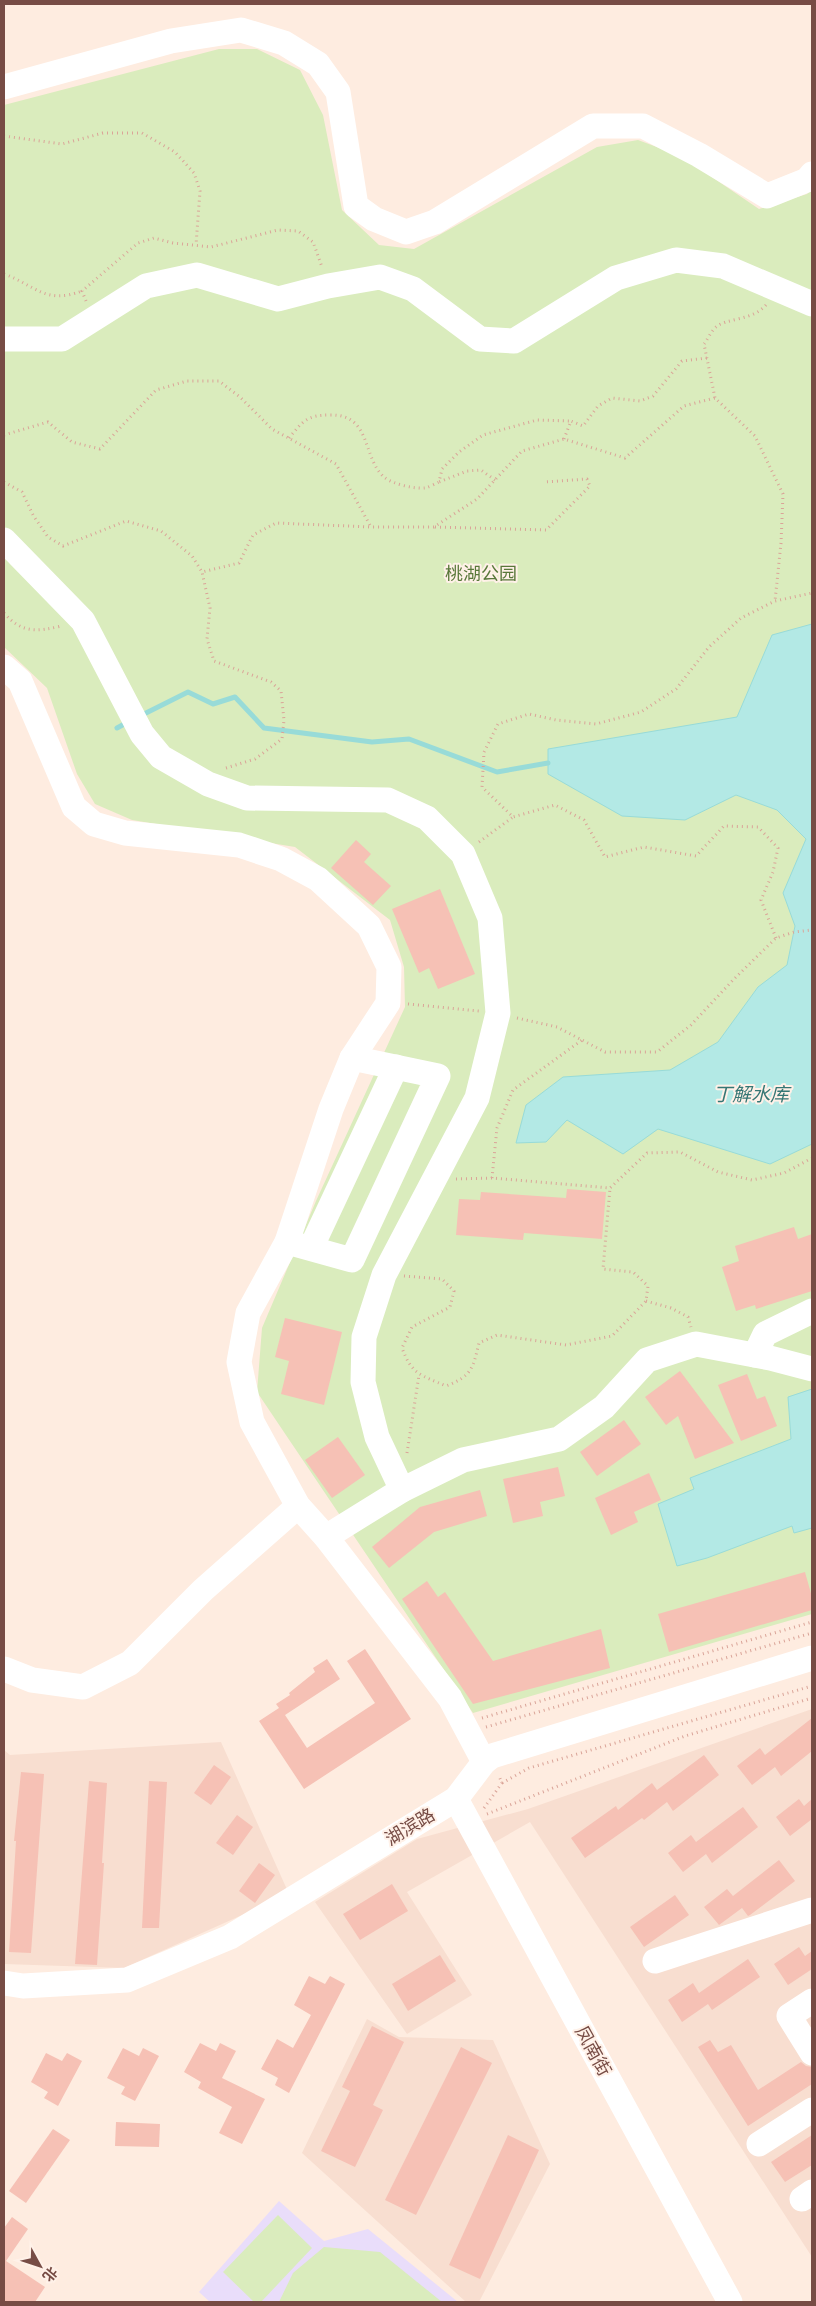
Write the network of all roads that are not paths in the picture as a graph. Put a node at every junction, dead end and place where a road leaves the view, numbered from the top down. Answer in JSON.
{"nodes":[{"id":1,"x":4,"y":87,"type":"edge"},
{"id":2,"x":812,"y":174,"type":"edge"},
{"id":3,"x":812,"y":304,"type":"edge"},
{"id":4,"x":4,"y":339,"type":"edge"},
{"id":5,"x":4,"y":540,"type":"edge"},
{"id":6,"x":4,"y":667,"type":"edge"},
{"id":7,"x":352,"y":1058,"type":"junction"},
{"id":8,"x":396,"y":1067,"type":"junction"},
{"id":9,"x":287,"y":1242,"type":"junction"},
{"id":10,"x":310,"y":1248,"type":"junction"},
{"id":11,"x":812,"y":1311,"type":"edge"},
{"id":12,"x":755,"y":1355,"type":"junction"},
{"id":13,"x":812,"y":1369,"type":"edge"},
{"id":14,"x":402,"y":1490,"type":"junction"},
{"id":15,"x":298,"y":1506,"type":"junction"},
{"id":16,"x":326,"y":1537,"type":"junction"},
{"id":17,"x":812,"y":1658,"type":"edge"},
{"id":18,"x":4,"y":1669,"type":"edge"},
{"id":19,"x":488,"y":1759,"type":"junction"},
{"id":20,"x":456,"y":1799,"type":"junction"},
{"id":21,"x":812,"y":1910,"type":"edge"},
{"id":22,"x":655,"y":1961,"type":"dead end"},
{"id":23,"x":4,"y":1983,"type":"edge"},
{"id":24,"x":812,"y":2000,"type":"edge"},
{"id":25,"x":812,"y":2052,"type":"edge"},
{"id":26,"x":812,"y":2110,"type":"edge"},
{"id":27,"x":759,"y":2144,"type":"dead end"},
{"id":28,"x":730,"y":2302,"type":"edge"}],
"edges":[{"from":1,"to":2,"type":"street"},
{"from":3,"to":4,"type":"street"},
{"from":5,"to":14,"type":"street"},
{"from":6,"to":7,"type":"street"},
{"from":7,"to":8,"type":"street"},
{"from":7,"to":9,"type":"street"},
{"from":8,"to":10,"type":"street"},
{"from":8,"to":10,"type":"street"},
{"from":9,"to":10,"type":"street"},
{"from":9,"to":15,"type":"street"},
{"from":11,"to":12,"type":"street"},
{"from":12,"to":13,"type":"street"},
{"from":12,"to":14,"type":"street"},
{"from":14,"to":16,"type":"street"},
{"from":15,"to":16,"type":"street"},
{"from":15,"to":18,"type":"street"},
{"from":16,"to":19,"type":"street"},
{"from":17,"to":19,"type":"street"},
{"from":19,"to":20,"type":"street","name":"湖滨路"},
{"from":20,"to":23,"type":"street","name":"湖滨路"},
{"from":20,"to":28,"type":"street","name":"凤南街"},
{"from":21,"to":22,"type":"street"},
{"from":24,"to":25,"type":"street"},
{"from":26,"to":27,"type":"street"}]}
